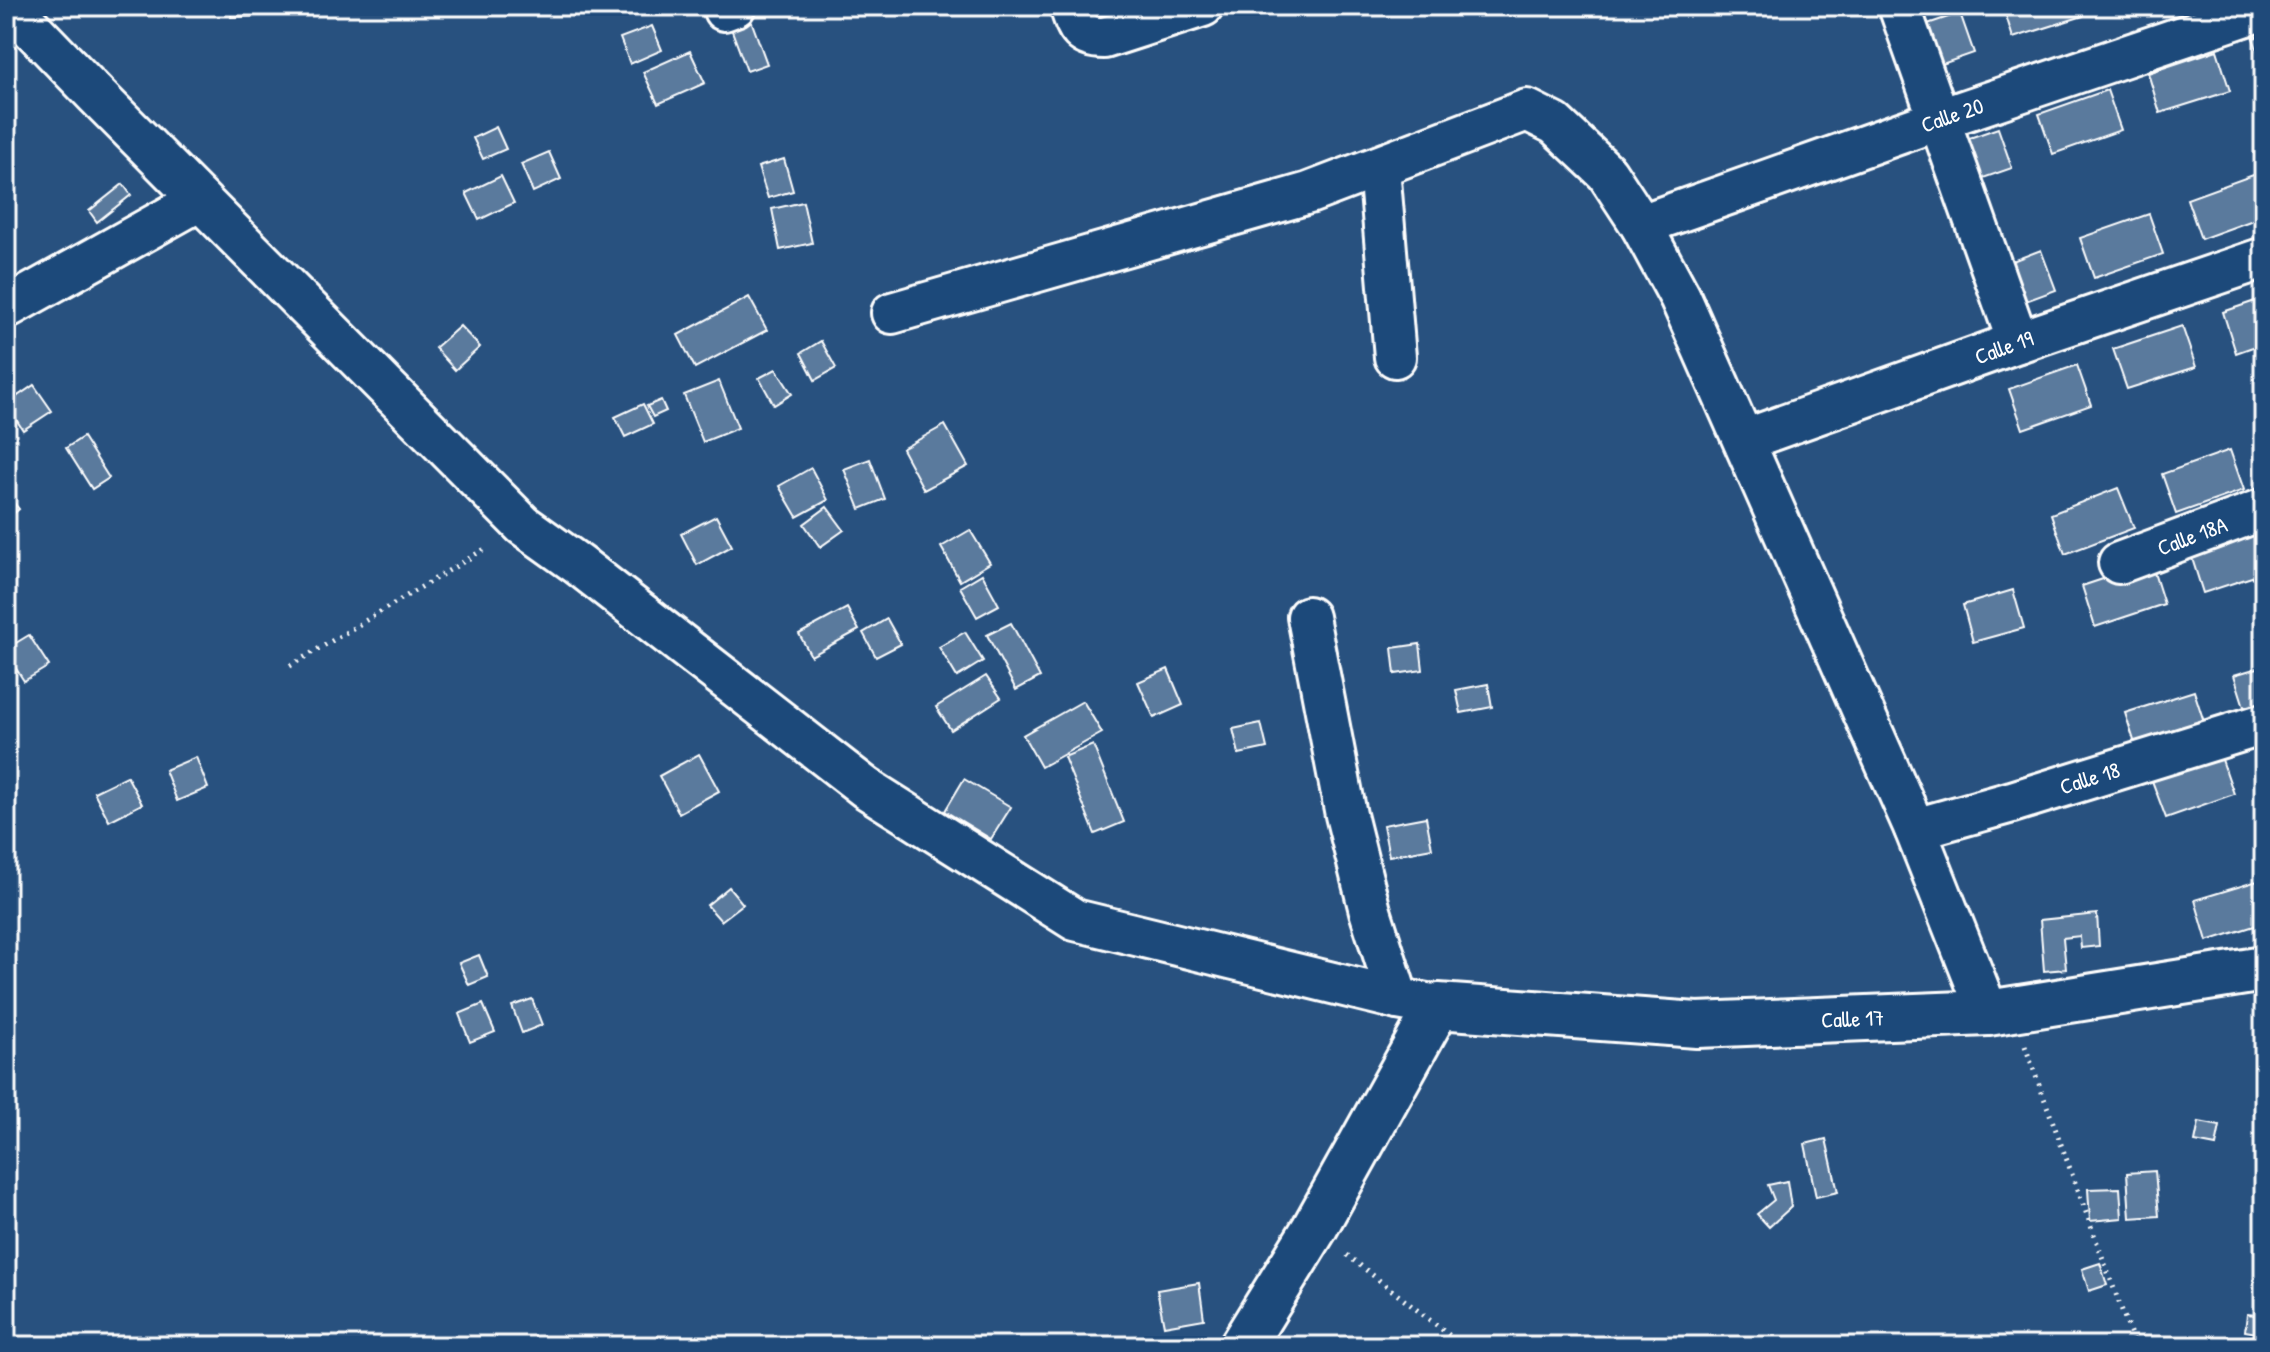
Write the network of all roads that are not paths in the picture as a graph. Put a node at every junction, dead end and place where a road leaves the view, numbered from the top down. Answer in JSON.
{"nodes":[{"id":1,"x":10,"y":6,"type":"edge"},
{"id":2,"x":1070,"y":6,"type":"edge"},
{"id":3,"x":1203,"y":6,"type":"edge"},
{"id":4,"x":1899,"y":6,"type":"edge"},
{"id":5,"x":2264,"y":9,"type":"edge"},
{"id":6,"x":1940,"y":119,"type":"junction"},
{"id":7,"x":1379,"y":168,"type":"junction"},
{"id":8,"x":200,"y":200,"type":"junction"},
{"id":9,"x":1641,"y":225,"type":"junction"},
{"id":10,"x":2264,"y":258,"type":"edge"},
{"id":11,"x":6,"y":308,"type":"edge"},
{"id":12,"x":892,"y":313,"type":"dead end"},
{"id":13,"x":2018,"y":342,"type":"junction"},
{"id":14,"x":1395,"y":357,"type":"dead end"},
{"id":15,"x":1744,"y":440,"type":"junction"},
{"id":16,"x":2264,"y":509,"type":"edge"},
{"id":17,"x":2119,"y":563,"type":"dead end"},
{"id":18,"x":1308,"y":617,"type":"dead end"},
{"id":19,"x":2264,"y":724,"type":"edge"},
{"id":20,"x":1915,"y":829,"type":"junction"},
{"id":21,"x":2264,"y":969,"type":"edge"},
{"id":22,"x":1418,"y":1002,"type":"junction"},
{"id":23,"x":2000,"y":1011,"type":"junction"},
{"id":24,"x":1242,"y":1346,"type":"edge"}],
"edges":[{"from":1,"to":8,"type":"street"},
{"from":2,"to":3,"type":"street"},
{"from":4,"to":6,"type":"street"},
{"from":5,"to":6,"type":"street","name":"Calle 20"},
{"from":6,"to":9,"type":"street","name":"Calle 20"},
{"from":6,"to":13,"type":"street"},
{"from":7,"to":9,"type":"street"},
{"from":7,"to":12,"type":"street"},
{"from":7,"to":14,"type":"street"},
{"from":8,"to":11,"type":"street"},
{"from":8,"to":22,"type":"street"},
{"from":9,"to":15,"type":"street"},
{"from":10,"to":13,"type":"street","name":"Calle 19"},
{"from":13,"to":15,"type":"street","name":"Calle 19"},
{"from":15,"to":20,"type":"street"},
{"from":16,"to":17,"type":"street","name":"Calle 18A"},
{"from":18,"to":22,"type":"street"},
{"from":19,"to":20,"type":"street","name":"Calle 18"},
{"from":20,"to":23,"type":"street"},
{"from":21,"to":23,"type":"street","name":"Calle 17"},
{"from":22,"to":23,"type":"street","name":"Calle 17"},
{"from":22,"to":24,"type":"street"}]}
